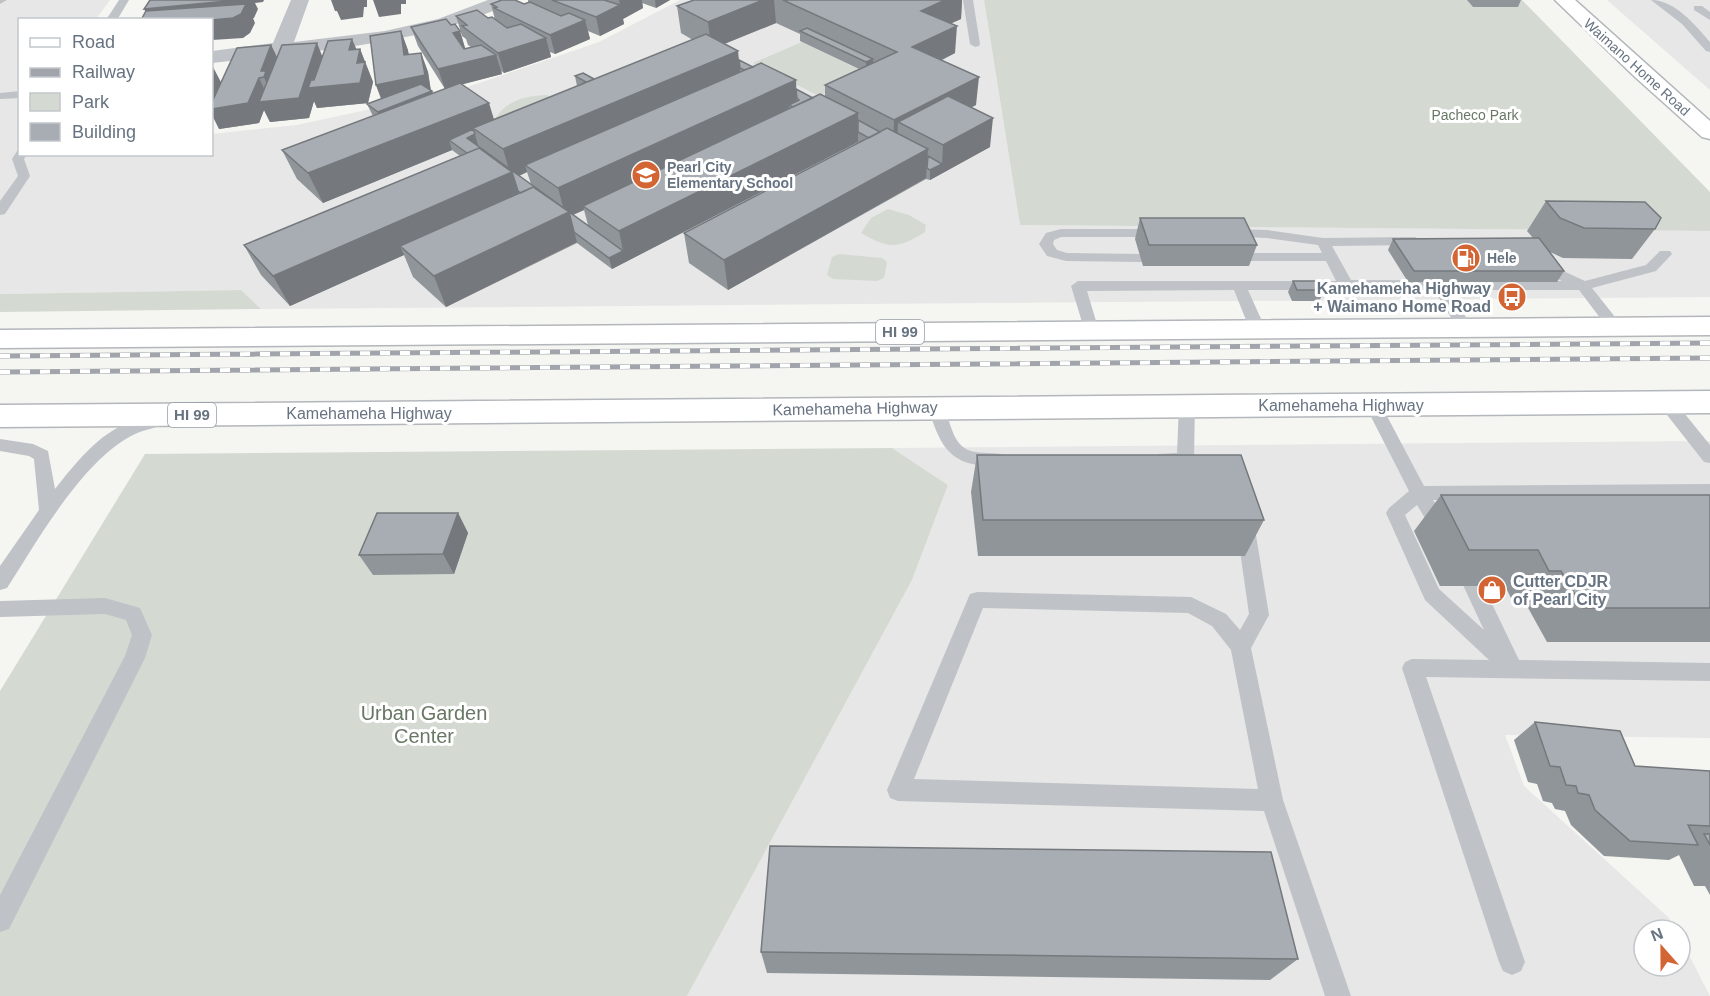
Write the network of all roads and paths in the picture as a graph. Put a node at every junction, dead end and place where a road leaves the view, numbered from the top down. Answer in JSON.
{"nodes":[{"id":1,"x":124,"y":0,"type":"edge"},
{"id":2,"x":300,"y":0,"type":"edge"},
{"id":3,"x":503,"y":0,"type":"edge"},
{"id":4,"x":968,"y":0,"type":"edge"},
{"id":5,"x":1564,"y":0,"type":"edge"},
{"id":6,"x":1656,"y":0,"type":"edge"},
{"id":7,"x":1698,"y":8,"type":"dead end"},
{"id":8,"x":1710,"y":17,"type":"edge"},
{"id":9,"x":112,"y":18,"type":"edge"},
{"id":10,"x":975,"y":44,"type":"dead end"},
{"id":11,"x":281,"y":49,"type":"junction"},
{"id":12,"x":1710,"y":49,"type":"edge"},
{"id":13,"x":213,"y":57,"type":"edge"},
{"id":14,"x":18,"y":94,"type":"edge"},
{"id":15,"x":0,"y":96,"type":"edge"},
{"id":16,"x":1710,"y":132,"type":"edge"},
{"id":17,"x":20,"y":156,"type":"edge"},
{"id":18,"x":1,"y":208,"type":"edge"},
{"id":19,"x":1176,"y":233,"type":"edge"},
{"id":20,"x":1210,"y":233,"type":"edge"},
{"id":21,"x":1401,"y":241,"type":"junction"},
{"id":22,"x":1432,"y":241,"type":"edge"},
{"id":23,"x":1323,"y":242,"type":"junction"},
{"id":24,"x":1415,"y":249,"type":"edge"},
{"id":25,"x":1665,"y":254,"type":"dead end"},
{"id":26,"x":1244,"y":257,"type":"edge"},
{"id":27,"x":1331,"y":257,"type":"junction"},
{"id":28,"x":1141,"y":258,"type":"dead end"},
{"id":29,"x":1527,"y":258,"type":"edge"},
{"id":30,"x":1239,"y":285,"type":"junction"},
{"id":31,"x":1346,"y":285,"type":"junction"},
{"id":32,"x":1438,"y":285,"type":"junction"},
{"id":33,"x":1583,"y":286,"type":"junction"},
{"id":34,"x":1616,"y":327,"type":"junction"},
{"id":35,"x":1710,"y":327,"type":"edge"},
{"id":36,"x":1465,"y":328,"type":"junction"},
{"id":37,"x":1258,"y":330,"type":"junction"},
{"id":38,"x":1091,"y":331,"type":"junction"},
{"id":39,"x":0,"y":339,"type":"edge"},
{"id":40,"x":1666,"y":402,"type":"junction"},
{"id":41,"x":1710,"y":402,"type":"edge"},
{"id":42,"x":1187,"y":405,"type":"junction"},
{"id":43,"x":1373,"y":405,"type":"junction"},
{"id":44,"x":936,"y":407,"type":"junction"},
{"id":45,"x":179,"y":415,"type":"junction"},
{"id":46,"x":0,"y":416,"type":"edge"},
{"id":47,"x":0,"y":446,"type":"edge"},
{"id":48,"x":1710,"y":457,"type":"edge"},
{"id":49,"x":1149,"y":459,"type":"edge"},
{"id":50,"x":1185,"y":459,"type":"junction"},
{"id":51,"x":1018,"y":460,"type":"edge"},
{"id":52,"x":1203,"y":469,"type":"edge"},
{"id":53,"x":1710,"y":491,"type":"edge"},
{"id":54,"x":1419,"y":493,"type":"junction"},
{"id":55,"x":1242,"y":501,"type":"edge"},
{"id":56,"x":48,"y":510,"type":"junction"},
{"id":57,"x":1445,"y":531,"type":"edge"},
{"id":58,"x":0,"y":582,"type":"edge"},
{"id":59,"x":1473,"y":585,"type":"edge"},
{"id":60,"x":0,"y":609,"type":"edge"},
{"id":61,"x":1241,"y":647,"type":"junction"},
{"id":62,"x":1513,"y":669,"type":"junction"},
{"id":63,"x":1710,"y":672,"type":"edge"},
{"id":64,"x":1272,"y":800,"type":"junction"},
{"id":65,"x":0,"y":920,"type":"edge"},
{"id":66,"x":1512,"y":962,"type":"dead end"},
{"id":67,"x":1338,"y":996,"type":"edge"}],
"edges":[{"from":1,"to":9,"type":"lane"},
{"from":2,"to":11,"type":"street"},
{"from":3,"to":11,"type":"street"},
{"from":4,"to":10,"type":"lane"},
{"from":5,"to":16,"type":"main road","name":"Waimano Home Road"},
{"from":6,"to":12,"type":"lane"},
{"from":7,"to":8,"type":"lane"},
{"from":11,"to":13,"type":"street"},
{"from":14,"to":15,"type":"lane"},
{"from":17,"to":18,"type":"lane"},
{"from":19,"to":28,"type":"lane"},
{"from":20,"to":23,"type":"lane"},
{"from":21,"to":22,"type":"lane"},
{"from":21,"to":23,"type":"lane"},
{"from":21,"to":24,"type":"lane"},
{"from":23,"to":27,"type":"lane"},
{"from":25,"to":33,"type":"lane"},
{"from":26,"to":27,"type":"lane"},
{"from":27,"to":31,"type":"lane"},
{"from":29,"to":33,"type":"lane"},
{"from":30,"to":31,"type":"lane"},
{"from":30,"to":37,"type":"lane"},
{"from":30,"to":38,"type":"lane"},
{"from":31,"to":32,"type":"lane"},
{"from":32,"to":33,"type":"lane"},
{"from":32,"to":36,"type":"lane"},
{"from":33,"to":34,"type":"lane"},
{"from":34,"to":35,"type":"main road","number":"HI 99"},
{"from":34,"to":36,"type":"main road","number":"HI 99"},
{"from":36,"to":37,"type":"main road","number":"HI 99"},
{"from":37,"to":38,"type":"main road","number":"HI 99"},
{"from":38,"to":39,"type":"main road","number":"HI 99"},
{"from":40,"to":41,"type":"main road","name":"Kamehameha Highway","number":"HI 99"},
{"from":40,"to":43,"type":"main road","name":"Kamehameha Highway","number":"HI 99"},
{"from":40,"to":48,"type":"lane"},
{"from":42,"to":43,"type":"main road","name":"Kamehameha Highway","number":"HI 99"},
{"from":42,"to":44,"type":"main road","name":"Kamehameha Highway","number":"HI 99"},
{"from":42,"to":50,"type":"lane"},
{"from":43,"to":54,"type":"lane"},
{"from":44,"to":45,"type":"main road","name":"Kamehameha Highway","number":"HI 99"},
{"from":44,"to":51,"type":"lane"},
{"from":45,"to":46,"type":"main road","name":"Kamehameha Highway","number":"HI 99"},
{"from":45,"to":56,"type":"lane"},
{"from":47,"to":56,"type":"lane"},
{"from":49,"to":50,"type":"lane"},
{"from":50,"to":52,"type":"lane"},
{"from":53,"to":54,"type":"lane"},
{"from":54,"to":57,"type":"lane"},
{"from":54,"to":62,"type":"lane"},
{"from":55,"to":61,"type":"lane"},
{"from":56,"to":58,"type":"lane"},
{"from":59,"to":62,"type":"lane"},
{"from":60,"to":65,"type":"lane"},
{"from":61,"to":64,"type":"lane"},
{"from":61,"to":64,"type":"lane"},
{"from":62,"to":63,"type":"lane"},
{"from":62,"to":66,"type":"lane"},
{"from":64,"to":67,"type":"lane"}]}
